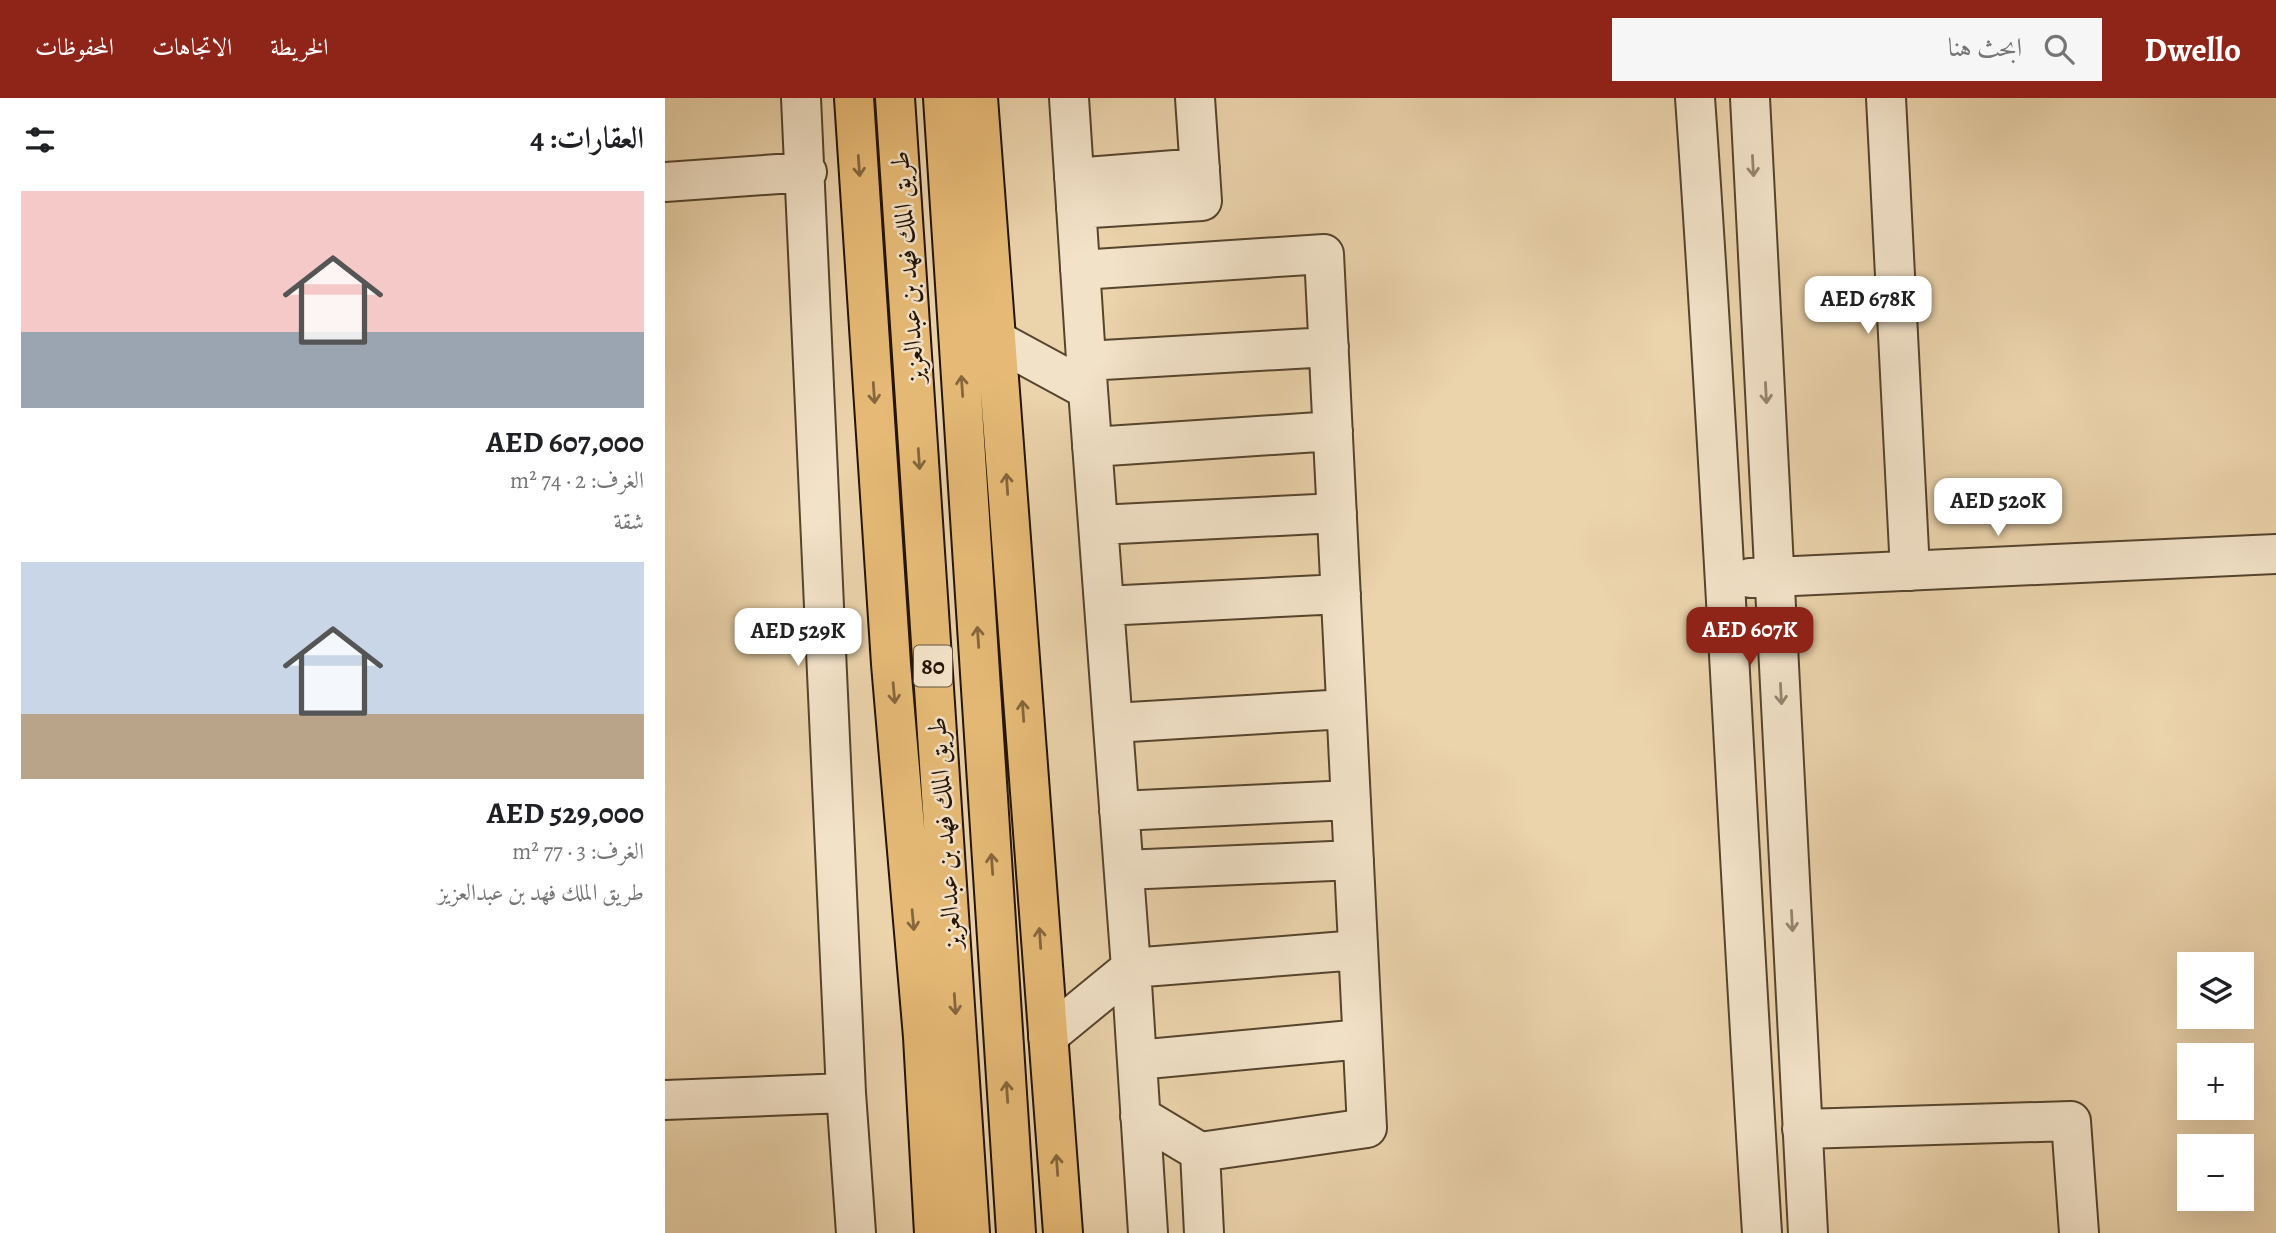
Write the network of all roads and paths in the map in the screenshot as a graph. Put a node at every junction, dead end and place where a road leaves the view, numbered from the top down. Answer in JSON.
{"nodes":[{"id":1,"x":801,"y":98,"type":"edge"},
{"id":2,"x":854,"y":98,"type":"edge"},
{"id":3,"x":895,"y":98,"type":"edge"},
{"id":4,"x":943,"y":98,"type":"edge"},
{"id":5,"x":978,"y":98,"type":"edge"},
{"id":6,"x":1069,"y":98,"type":"edge"},
{"id":7,"x":1195,"y":98,"type":"edge"},
{"id":8,"x":1695,"y":98,"type":"edge"},
{"id":9,"x":1750,"y":98,"type":"edge"},
{"id":10,"x":1886,"y":98,"type":"edge"},
{"id":11,"x":807,"y":172,"type":"junction"},
{"id":12,"x":665,"y":182,"type":"edge"},
{"id":13,"x":1075,"y":193,"type":"junction"},
{"id":14,"x":1080,"y":270,"type":"junction"},
{"id":15,"x":996,"y":340,"type":"junction"},
{"id":16,"x":1329,"y":347,"type":"junction"},
{"id":17,"x":1087,"y":375,"type":"junction"},
{"id":18,"x":1333,"y":430,"type":"junction"},
{"id":19,"x":1092,"y":447,"type":"junction"},
{"id":20,"x":1337,"y":513,"type":"junction"},
{"id":21,"x":1098,"y":525,"type":"junction"},
{"id":22,"x":2276,"y":554,"type":"edge"},
{"id":23,"x":1910,"y":571,"type":"junction"},
{"id":24,"x":1776,"y":577,"type":"junction"},
{"id":25,"x":1724,"y":579,"type":"junction"},
{"id":26,"x":1341,"y":594,"type":"junction"},
{"id":27,"x":1104,"y":606,"type":"junction"},
{"id":28,"x":1346,"y":709,"type":"junction"},
{"id":29,"x":1113,"y":723,"type":"junction"},
{"id":30,"x":1351,"y":800,"type":"junction"},
{"id":31,"x":1119,"y":811,"type":"junction"},
{"id":32,"x":1354,"y":860,"type":"junction"},
{"id":33,"x":1124,"y":870,"type":"junction"},
{"id":34,"x":1358,"y":950,"type":"junction"},
{"id":35,"x":1131,"y":968,"type":"junction"},
{"id":36,"x":1048,"y":1036,"type":"junction"},
{"id":37,"x":1362,"y":1039,"type":"junction"},
{"id":38,"x":1137,"y":1060,"type":"junction"},
{"id":39,"x":846,"y":1093,"type":"junction"},
{"id":40,"x":665,"y":1100,"type":"edge"},
{"id":41,"x":1140,"y":1116,"type":"junction"},
{"id":42,"x":1802,"y":1129,"type":"junction"},
{"id":43,"x":1200,"y":1152,"type":"junction"},
{"id":44,"x":856,"y":1233,"type":"edge"},
{"id":45,"x":934,"y":1233,"type":"edge"},
{"id":46,"x":970,"y":1233,"type":"edge"},
{"id":47,"x":1016,"y":1233,"type":"edge"},
{"id":48,"x":1063,"y":1233,"type":"edge"},
{"id":49,"x":1148,"y":1233,"type":"edge"},
{"id":50,"x":1204,"y":1233,"type":"edge"},
{"id":51,"x":1762,"y":1233,"type":"edge"},
{"id":52,"x":1808,"y":1233,"type":"edge"},
{"id":53,"x":2079,"y":1233,"type":"edge"}],
"edges":[{"from":1,"to":11,"type":"street"},
{"from":2,"to":45,"type":"highway","one_way":true},
{"from":3,"to":46,"type":"highway","name":"طريق الملك فهد بن عبدالعزيز","number":"80","one_way":true},
{"from":47,"to":4,"type":"highway","name":"طريق الملك فهد بن عبدالعزيز","number":"80","one_way":true},
{"from":5,"to":15,"type":"highway"},
{"from":6,"to":13,"type":"street"},
{"from":7,"to":13,"type":"street"},
{"from":8,"to":25,"type":"street"},
{"from":9,"to":24,"type":"street","one_way":true},
{"from":10,"to":23,"type":"street"},
{"from":11,"to":12,"type":"street"},
{"from":11,"to":39,"type":"street"},
{"from":13,"to":14,"type":"street"},
{"from":14,"to":16,"type":"street"},
{"from":14,"to":17,"type":"street"},
{"from":15,"to":17,"type":"street"},
{"from":36,"to":15,"type":"highway","one_way":true},
{"from":16,"to":17,"type":"street"},
{"from":16,"to":18,"type":"street"},
{"from":17,"to":19,"type":"street"},
{"from":18,"to":19,"type":"street"},
{"from":18,"to":20,"type":"street"},
{"from":19,"to":21,"type":"street"},
{"from":20,"to":21,"type":"street"},
{"from":20,"to":26,"type":"street"},
{"from":21,"to":27,"type":"street"},
{"from":22,"to":23,"type":"street"},
{"from":23,"to":24,"type":"street"},
{"from":24,"to":25,"type":"street"},
{"from":24,"to":42,"type":"street","one_way":true},
{"from":25,"to":51,"type":"street"},
{"from":26,"to":27,"type":"street"},
{"from":26,"to":28,"type":"street"},
{"from":27,"to":29,"type":"street"},
{"from":28,"to":29,"type":"street"},
{"from":28,"to":30,"type":"street"},
{"from":29,"to":31,"type":"street"},
{"from":30,"to":31,"type":"street"},
{"from":30,"to":32,"type":"street"},
{"from":31,"to":33,"type":"street"},
{"from":32,"to":33,"type":"street"},
{"from":32,"to":34,"type":"street"},
{"from":33,"to":35,"type":"street"},
{"from":34,"to":35,"type":"street"},
{"from":34,"to":37,"type":"street"},
{"from":35,"to":36,"type":"street"},
{"from":35,"to":38,"type":"street"},
{"from":48,"to":36,"type":"highway","one_way":true},
{"from":37,"to":38,"type":"street"},
{"from":37,"to":43,"type":"street"},
{"from":38,"to":41,"type":"street"},
{"from":39,"to":40,"type":"street"},
{"from":39,"to":44,"type":"street"},
{"from":41,"to":43,"type":"street"},
{"from":41,"to":49,"type":"street"},
{"from":42,"to":52,"type":"street"},
{"from":42,"to":53,"type":"street"},
{"from":43,"to":50,"type":"street"}]}
